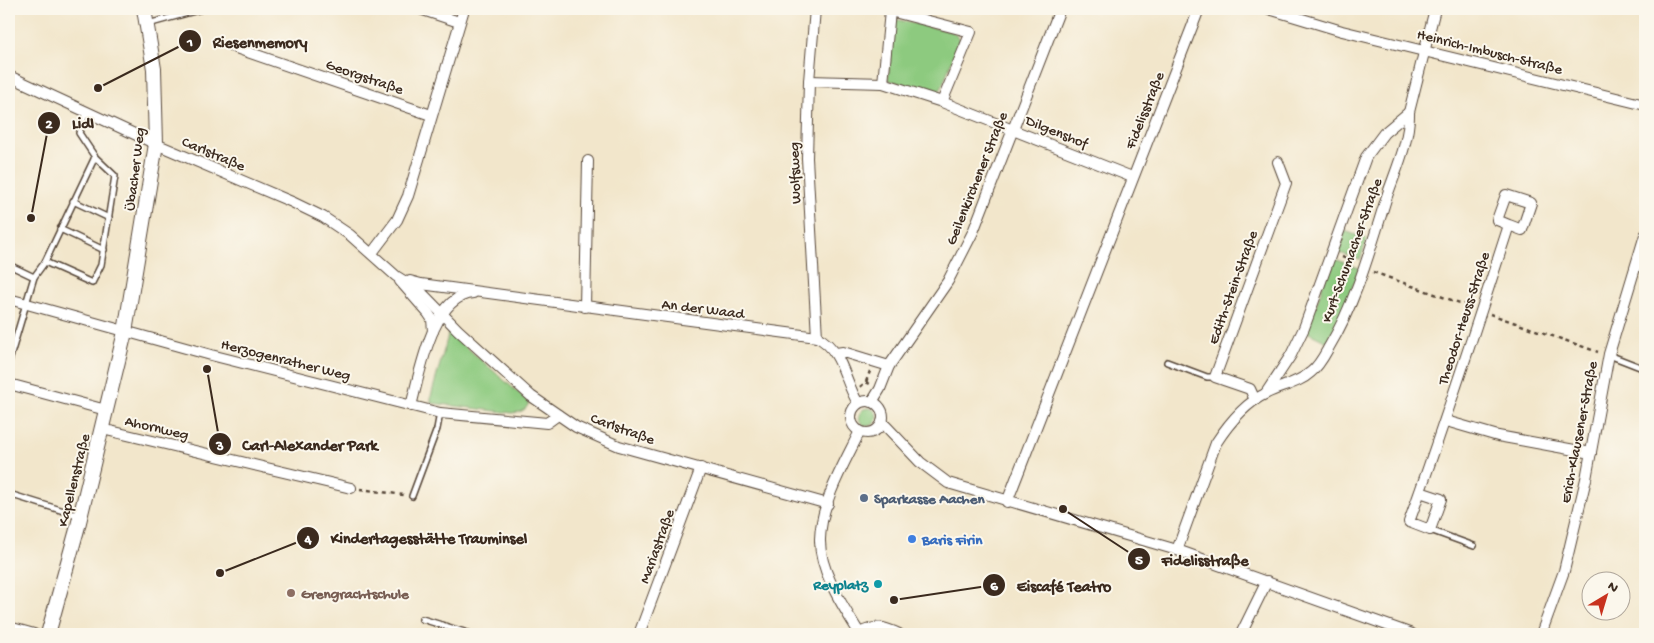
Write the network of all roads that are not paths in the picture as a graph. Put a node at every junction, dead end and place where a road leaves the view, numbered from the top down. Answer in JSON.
{"nodes":[{"id":1,"x":144,"y":9,"type":"edge"},
{"id":2,"x":202,"y":9,"type":"edge"},
{"id":3,"x":420,"y":9,"type":"edge"},
{"id":4,"x":464,"y":9,"type":"edge"},
{"id":5,"x":815,"y":9,"type":"edge"},
{"id":6,"x":1060,"y":9,"type":"edge"},
{"id":7,"x":1199,"y":9,"type":"edge"},
{"id":8,"x":1269,"y":9,"type":"edge"},
{"id":9,"x":1435,"y":9,"type":"edge"},
{"id":10,"x":459,"y":22,"type":"junction"},
{"id":11,"x":147,"y":24,"type":"junction"},
{"id":12,"x":233,"y":46,"type":"dead end"},
{"id":13,"x":1425,"y":50,"type":"junction"},
{"id":14,"x":9,"y":76,"type":"edge"},
{"id":15,"x":809,"y":81,"type":"junction"},
{"id":16,"x":882,"y":82,"type":"junction"},
{"id":17,"x":942,"y":102,"type":"junction"},
{"id":18,"x":1645,"y":105,"type":"edge"},
{"id":19,"x":86,"y":112,"type":"junction"},
{"id":20,"x":1409,"y":112,"type":"junction"},
{"id":21,"x":431,"y":115,"type":"junction"},
{"id":22,"x":1012,"y":129,"type":"junction"},
{"id":23,"x":156,"y":144,"type":"junction"},
{"id":24,"x":94,"y":157,"type":"junction"},
{"id":25,"x":588,"y":161,"type":"dead end"},
{"id":26,"x":1278,"y":162,"type":"dead end"},
{"id":27,"x":1132,"y":177,"type":"junction"},
{"id":28,"x":74,"y":201,"type":"junction"},
{"id":29,"x":109,"y":218,"type":"junction"},
{"id":30,"x":1509,"y":225,"type":"dead end"},
{"id":31,"x":60,"y":229,"type":"junction"},
{"id":32,"x":1645,"y":234,"type":"edge"},
{"id":33,"x":104,"y":250,"type":"junction"},
{"id":34,"x":372,"y":253,"type":"junction"},
{"id":35,"x":45,"y":262,"type":"junction"},
{"id":36,"x":9,"y":265,"type":"edge"},
{"id":37,"x":396,"y":276,"type":"junction"},
{"id":38,"x":34,"y":277,"type":"junction"},
{"id":39,"x":484,"y":293,"type":"junction"},
{"id":40,"x":9,"y":298,"type":"edge"},
{"id":41,"x":26,"y":303,"type":"junction"},
{"id":42,"x":585,"y":307,"type":"junction"},
{"id":43,"x":443,"y":315,"type":"junction"},
{"id":44,"x":433,"y":331,"type":"junction"},
{"id":45,"x":125,"y":332,"type":"junction"},
{"id":46,"x":817,"y":337,"type":"junction"},
{"id":47,"x":836,"y":353,"type":"junction"},
{"id":48,"x":1609,"y":354,"type":"junction"},
{"id":49,"x":9,"y":361,"type":"edge"},
{"id":50,"x":1167,"y":362,"type":"dead end"},
{"id":51,"x":888,"y":366,"type":"junction"},
{"id":52,"x":1645,"y":369,"type":"edge"},
{"id":53,"x":1215,"y":377,"type":"junction"},
{"id":54,"x":9,"y":384,"type":"edge"},
{"id":55,"x":1266,"y":393,"type":"junction"},
{"id":56,"x":1255,"y":400,"type":"junction"},
{"id":57,"x":872,"y":402,"type":"junction"},
{"id":58,"x":858,"y":404,"type":"junction"},
{"id":59,"x":411,"y":406,"type":"junction"},
{"id":60,"x":106,"y":410,"type":"junction"},
{"id":61,"x":440,"y":413,"type":"junction"},
{"id":62,"x":558,"y":415,"type":"junction"},
{"id":63,"x":1446,"y":420,"type":"junction"},
{"id":64,"x":882,"y":422,"type":"junction"},
{"id":65,"x":102,"y":429,"type":"junction"},
{"id":66,"x":860,"y":431,"type":"junction"},
{"id":67,"x":1591,"y":453,"type":"junction"},
{"id":68,"x":701,"y":468,"type":"junction"},
{"id":69,"x":351,"y":488,"type":"road end"},
{"id":70,"x":1420,"y":492,"type":"junction"},
{"id":71,"x":9,"y":494,"type":"edge"},
{"id":72,"x":412,"y":496,"type":"road end"},
{"id":73,"x":1008,"y":502,"type":"junction"},
{"id":74,"x":828,"y":504,"type":"junction"},
{"id":75,"x":81,"y":517,"type":"junction"},
{"id":76,"x":1430,"y":530,"type":"junction"},
{"id":77,"x":1474,"y":546,"type":"dead end"},
{"id":78,"x":1177,"y":550,"type":"junction"},
{"id":79,"x":1267,"y":581,"type":"junction"},
{"id":80,"x":422,"y":619,"type":"dead end"},
{"id":81,"x":9,"y":627,"type":"edge"},
{"id":82,"x":860,"y":633,"type":"edge"},
{"id":83,"x":34,"y":634,"type":"edge"},
{"id":84,"x":48,"y":634,"type":"edge"},
{"id":85,"x":471,"y":634,"type":"edge"},
{"id":86,"x":639,"y":634,"type":"edge"},
{"id":87,"x":899,"y":634,"type":"edge"},
{"id":88,"x":1241,"y":634,"type":"edge"},
{"id":89,"x":1412,"y":634,"type":"edge"},
{"id":90,"x":1541,"y":634,"type":"edge"}],
"edges":[{"from":1,"to":11,"type":"street","name":"Übacher Weg"},
{"from":2,"to":11,"type":"lane"},
{"from":3,"to":10,"type":"street"},
{"from":4,"to":10,"type":"street"},
{"from":5,"to":15,"type":"street","name":"Wolfsweg"},
{"from":6,"to":22,"type":"street","name":"Geilenkirchener Straße"},
{"from":7,"to":27,"type":"street","name":"Fidelisstraße"},
{"from":8,"to":13,"type":"street","name":"Heinrich-Imbusch-Straße"},
{"from":9,"to":13,"type":"street","name":"Kurt-Schumacher-Straße"},
{"from":10,"to":21,"type":"street"},
{"from":11,"to":23,"type":"street","name":"Übacher Weg"},
{"from":12,"to":21,"type":"street","name":"Georgstraße"},
{"from":13,"to":18,"type":"street","name":"Heinrich-Imbusch-Straße"},
{"from":13,"to":20,"type":"street","name":"Kurt-Schumacher-Straße"},
{"from":14,"to":19,"type":"street","name":"Carlstraße"},
{"from":15,"to":16,"type":"street","name":"Dilgenshof"},
{"from":15,"to":46,"type":"street","name":"Wolfsweg"},
{"from":16,"to":17,"type":"street","name":"Dilgenshof"},
{"from":16,"to":17,"type":"street"},
{"from":17,"to":22,"type":"street","name":"Dilgenshof"},
{"from":19,"to":23,"type":"street","name":"Carlstraße"},
{"from":19,"to":24,"type":"lane"},
{"from":20,"to":55,"type":"street","name":"Kurt-Schumacher-Straße"},
{"from":20,"to":55,"type":"street","name":"Kurt-Schumacher-Straße"},
{"from":21,"to":34,"type":"street"},
{"from":22,"to":27,"type":"street","name":"Dilgenshof"},
{"from":22,"to":51,"type":"street","name":"Geilenkirchener Straße"},
{"from":23,"to":34,"type":"street","name":"Carlstraße"},
{"from":23,"to":45,"type":"street","name":"Übacher Weg"},
{"from":24,"to":28,"type":"lane"},
{"from":24,"to":29,"type":"lane"},
{"from":25,"to":42,"type":"street"},
{"from":26,"to":53,"type":"street","name":"Edith-Stein-Straße"},
{"from":27,"to":73,"type":"street","name":"Fidelisstraße"},
{"from":28,"to":29,"type":"lane"},
{"from":28,"to":31,"type":"lane"},
{"from":29,"to":33,"type":"lane"},
{"from":30,"to":63,"type":"street","name":"Theodor-Heuss-Straße"},
{"from":31,"to":33,"type":"lane"},
{"from":31,"to":35,"type":"lane"},
{"from":32,"to":48,"type":"street","name":"Erich-Klausener-Straße"},
{"from":33,"to":35,"type":"lane"},
{"from":34,"to":37,"type":"street","name":"Carlstraße"},
{"from":35,"to":38,"type":"lane"},
{"from":36,"to":38,"type":"lane"},
{"from":37,"to":39,"type":"street","name":"An der Waad"},
{"from":37,"to":43,"type":"street","name":"Carlstraße"},
{"from":37,"to":44,"type":"street","name":"Carlstraße"},
{"from":38,"to":41,"type":"lane"},
{"from":39,"to":42,"type":"street","name":"An der Waad"},
{"from":39,"to":43,"type":"street","name":"An der Waad"},
{"from":40,"to":41,"type":"street","name":"Herzogenrather Weg"},
{"from":41,"to":45,"type":"street","name":"Herzogenrather Weg"},
{"from":41,"to":49,"type":"lane"},
{"from":42,"to":46,"type":"street","name":"An der Waad"},
{"from":43,"to":44,"type":"street"},
{"from":43,"to":62,"type":"street","name":"Carlstraße"},
{"from":44,"to":59,"type":"street"},
{"from":45,"to":59,"type":"street","name":"Herzogenrather Weg"},
{"from":45,"to":60,"type":"street","name":"Kapellenstraße"},
{"from":46,"to":47,"type":"street"},
{"from":47,"to":51,"type":"street"},
{"from":47,"to":58,"type":"street"},
{"from":48,"to":52,"type":"lane"},
{"from":48,"to":67,"type":"street","name":"Erich-Klausener-Straße"},
{"from":50,"to":53,"type":"lane"},
{"from":51,"to":57,"type":"street","name":"Geilenkirchener Straße"},
{"from":53,"to":56,"type":"street"},
{"from":54,"to":60,"type":"street"},
{"from":55,"to":56,"type":"street","name":"Kurt-Schumacher-Straße"},
{"from":56,"to":78,"type":"street","name":"Kurt-Schumacher-Straße"},
{"from":57,"to":58,"type":"street"},
{"from":57,"to":64,"type":"street"},
{"from":58,"to":66,"type":"street"},
{"from":59,"to":61,"type":"street","name":"Herzogenrather Weg"},
{"from":60,"to":65,"type":"street","name":"Kapellenstraße"},
{"from":61,"to":62,"type":"street","name":"Herzogenrather Weg"},
{"from":61,"to":72,"type":"lane"},
{"from":62,"to":68,"type":"street","name":"Carlstraße"},
{"from":63,"to":67,"type":"street"},
{"from":63,"to":70,"type":"street","name":"Theodor-Heuss-Straße"},
{"from":64,"to":66,"type":"street"},
{"from":64,"to":73,"type":"street"},
{"from":65,"to":69,"type":"street","name":"Ahornweg"},
{"from":65,"to":75,"type":"street","name":"Kapellenstraße"},
{"from":66,"to":74,"type":"street"},
{"from":67,"to":90,"type":"street","name":"Erich-Klausener-Straße"},
{"from":68,"to":74,"type":"street","name":"Carlstraße"},
{"from":68,"to":86,"type":"street","name":"Mariastraße"},
{"from":70,"to":76,"type":"street","name":"Theodor-Heuss-Straße"},
{"from":70,"to":76,"type":"street"},
{"from":71,"to":75,"type":"lane"},
{"from":73,"to":78,"type":"street"},
{"from":74,"to":82,"type":"street"},
{"from":75,"to":84,"type":"street","name":"Kapellenstraße"},
{"from":76,"to":77,"type":"lane"},
{"from":78,"to":79,"type":"street"},
{"from":79,"to":88,"type":"street"},
{"from":79,"to":89,"type":"street"},
{"from":80,"to":85,"type":"lane"},
{"from":81,"to":83,"type":"street"},
{"from":82,"to":87,"type":"street"}]}
